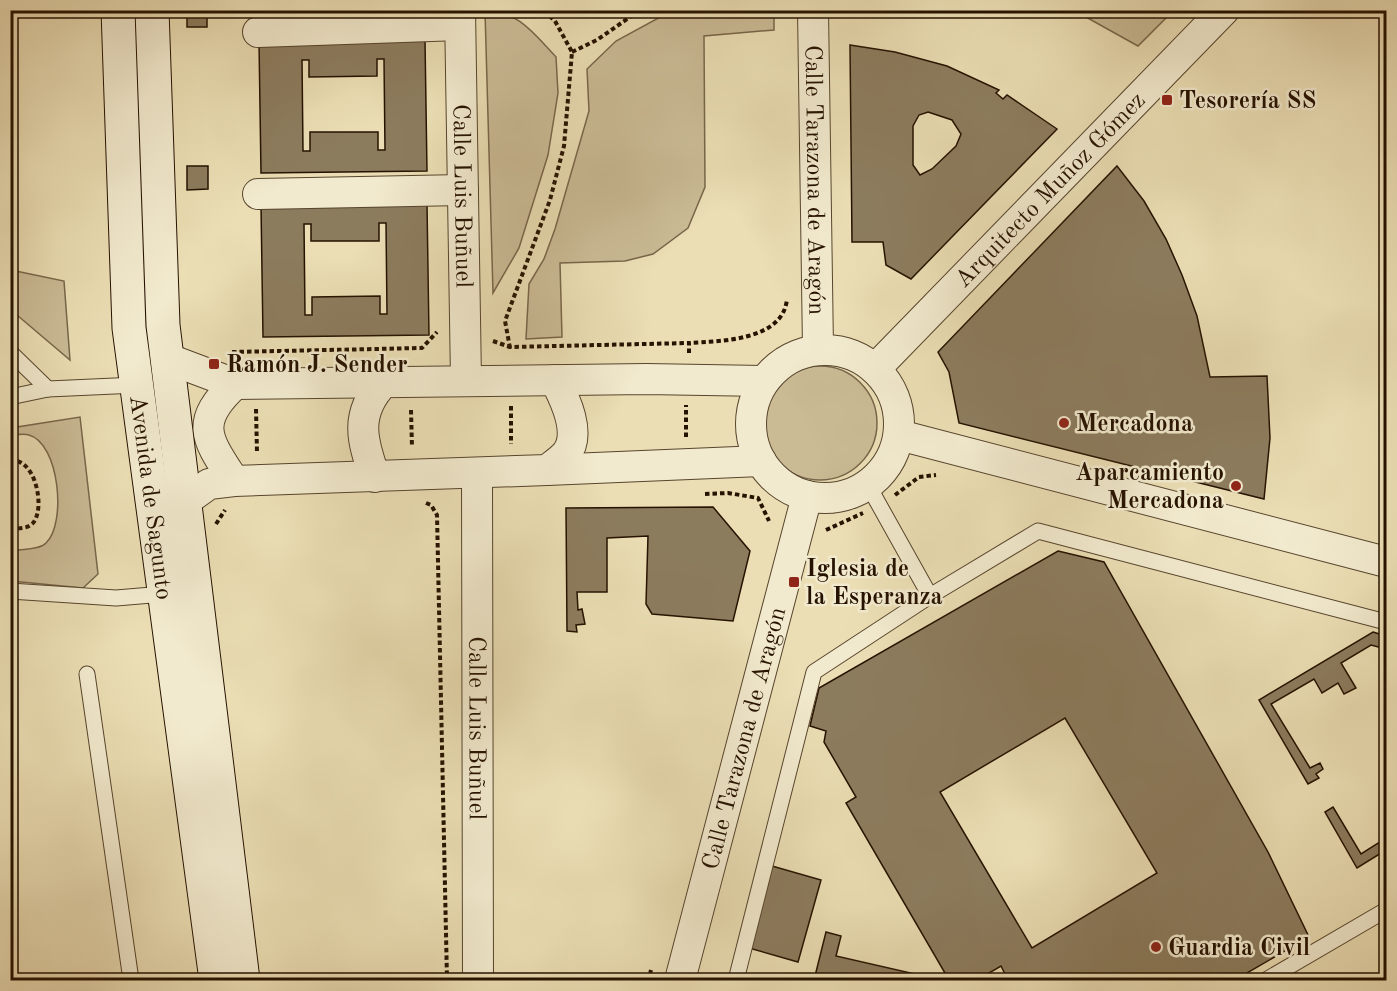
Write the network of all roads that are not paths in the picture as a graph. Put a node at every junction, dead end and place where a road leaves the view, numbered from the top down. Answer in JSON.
{"nodes":[{"id":1,"x":118,"y":10,"type":"edge"},
{"id":2,"x":152,"y":10,"type":"edge"},
{"id":3,"x":813,"y":10,"type":"edge"},
{"id":4,"x":1224,"y":10,"type":"edge"},
{"id":5,"x":460,"y":18,"type":"edge"},
{"id":6,"x":258,"y":32,"type":"dead end"},
{"id":7,"x":463,"y":190,"type":"junction"},
{"id":8,"x":258,"y":195,"type":"dead end"},
{"id":9,"x":818,"y":349,"type":"junction"},
{"id":10,"x":10,"y":352,"type":"edge"},
{"id":11,"x":166,"y":358,"type":"junction"},
{"id":12,"x":876,"y":368,"type":"junction"},
{"id":13,"x":466,"y":380,"type":"junction"},
{"id":14,"x":555,"y":380,"type":"junction"},
{"id":15,"x":764,"y":381,"type":"junction"},
{"id":16,"x":396,"y":382,"type":"junction"},
{"id":17,"x":245,"y":384,"type":"junction"},
{"id":18,"x":137,"y":385,"type":"junction"},
{"id":19,"x":48,"y":389,"type":"junction"},
{"id":20,"x":10,"y":396,"type":"edge"},
{"id":21,"x":899,"y":435,"type":"junction"},
{"id":22,"x":761,"y":461,"type":"junction"},
{"id":23,"x":547,"y":470,"type":"junction"},
{"id":24,"x":477,"y":474,"type":"junction"},
{"id":25,"x":375,"y":477,"type":"junction"},
{"id":26,"x":246,"y":481,"type":"junction"},
{"id":27,"x":868,"y":485,"type":"junction"},
{"id":28,"x":807,"y":496,"type":"junction"},
{"id":29,"x":184,"y":502,"type":"junction"},
{"id":30,"x":1386,"y":562,"type":"edge"},
{"id":31,"x":10,"y":591,"type":"edge"},
{"id":32,"x":164,"y":594,"type":"junction"},
{"id":33,"x":930,"y":596,"type":"junction"},
{"id":34,"x":1386,"y":622,"type":"edge"},
{"id":35,"x":87,"y":674,"type":"dead end"},
{"id":36,"x":1386,"y":910,"type":"edge"},
{"id":37,"x":131,"y":981,"type":"edge"},
{"id":38,"x":216,"y":981,"type":"edge"},
{"id":39,"x":243,"y":981,"type":"edge"},
{"id":40,"x":478,"y":981,"type":"edge"},
{"id":41,"x":680,"y":981,"type":"edge"},
{"id":42,"x":736,"y":981,"type":"edge"},
{"id":43,"x":1266,"y":981,"type":"edge"}],
"edges":[{"from":1,"to":18,"type":"main road","name":"Avenida de Sagunto"},
{"from":2,"to":11,"type":"main road","name":"Avenida de Sagunto"},
{"from":3,"to":9,"type":"street","name":"Calle Tarazona de Aragón"},
{"from":4,"to":12,"type":"street","name":"Arquitecto Muñoz Gómez"},
{"from":5,"to":6,"type":"street"},
{"from":5,"to":7,"type":"street","name":"Calle Luis Buñuel"},
{"from":7,"to":8,"type":"street"},
{"from":7,"to":13,"type":"street","name":"Calle Luis Buñuel"},
{"from":9,"to":12,"type":"street"},
{"from":9,"to":15,"type":"street"},
{"from":10,"to":19,"type":"lane"},
{"from":11,"to":17,"type":"street"},
{"from":11,"to":29,"type":"main road","name":"Avenida de Sagunto"},
{"from":12,"to":21,"type":"street"},
{"from":13,"to":14,"type":"street"},
{"from":13,"to":16,"type":"street"},
{"from":14,"to":15,"type":"street"},
{"from":14,"to":23,"type":"street"},
{"from":15,"to":22,"type":"street"},
{"from":16,"to":17,"type":"street"},
{"from":16,"to":25,"type":"street"},
{"from":17,"to":26,"type":"street"},
{"from":18,"to":19,"type":"lane"},
{"from":18,"to":32,"type":"main road","name":"Avenida de Sagunto"},
{"from":19,"to":20,"type":"lane"},
{"from":21,"to":27,"type":"street"},
{"from":21,"to":30,"type":"street"},
{"from":22,"to":23,"type":"street"},
{"from":22,"to":28,"type":"street"},
{"from":23,"to":24,"type":"street"},
{"from":24,"to":25,"type":"street"},
{"from":24,"to":40,"type":"street","name":"Calle Luis Buñuel"},
{"from":25,"to":26,"type":"street"},
{"from":26,"to":29,"type":"street"},
{"from":27,"to":28,"type":"street"},
{"from":27,"to":33,"type":"lane"},
{"from":28,"to":41,"type":"street","name":"Calle Tarazona de Aragón"},
{"from":29,"to":39,"type":"main road","name":"Avenida de Sagunto"},
{"from":31,"to":32,"type":"lane"},
{"from":32,"to":38,"type":"main road","name":"Avenida de Sagunto"},
{"from":33,"to":34,"type":"lane"},
{"from":33,"to":42,"type":"lane"},
{"from":35,"to":37,"type":"lane"},
{"from":36,"to":43,"type":"lane"}]}
